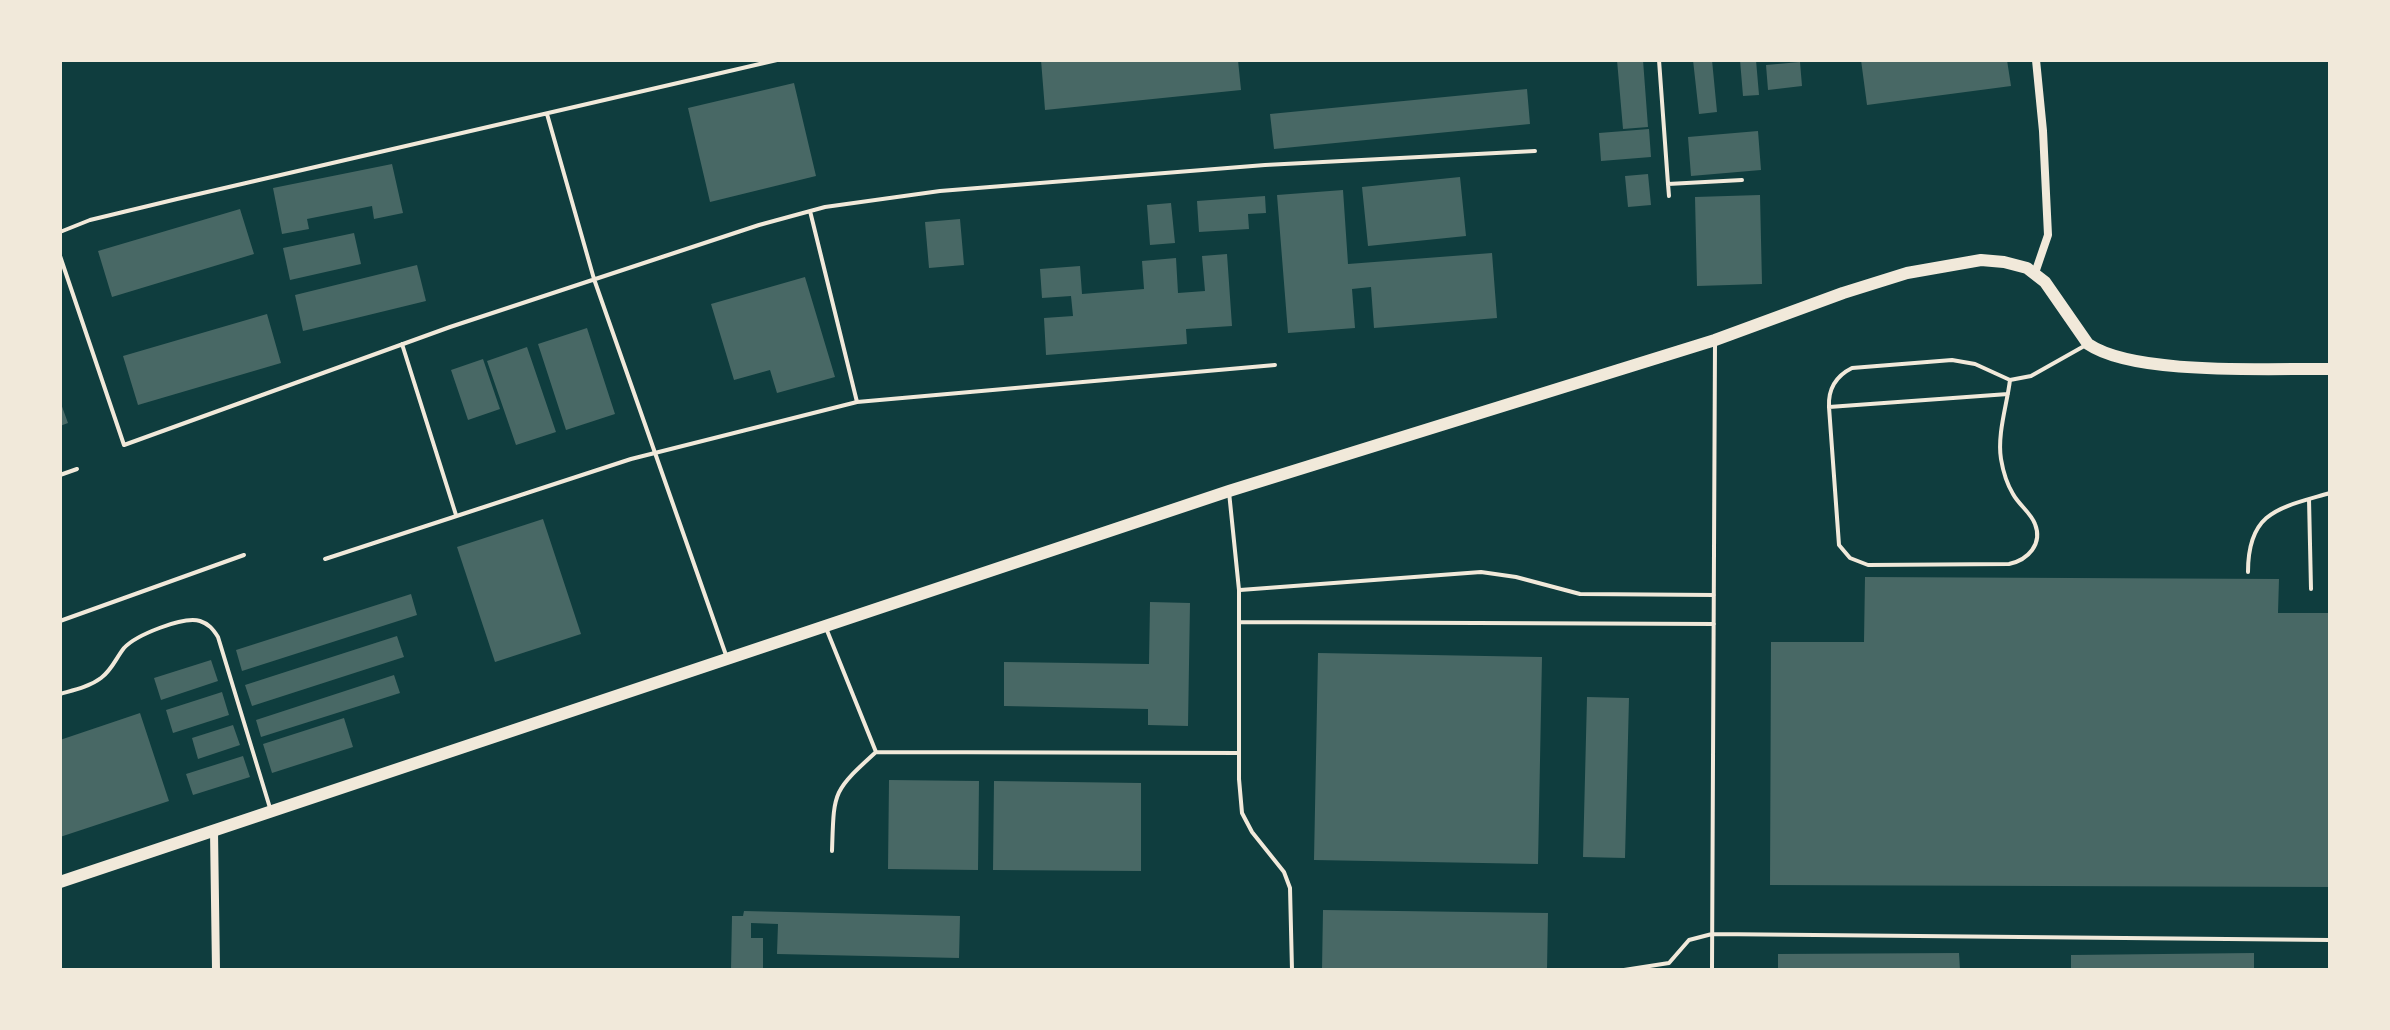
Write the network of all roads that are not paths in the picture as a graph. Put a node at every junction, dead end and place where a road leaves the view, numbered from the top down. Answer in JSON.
{"nodes":[{"id":1,"x":777,"y":60,"type":"edge"},
{"id":2,"x":1659,"y":60,"type":"edge"},
{"id":3,"x":2036,"y":60,"type":"edge"},
{"id":4,"x":547,"y":114,"type":"junction"},
{"id":5,"x":1535,"y":151,"type":"dead end"},
{"id":6,"x":1742,"y":180,"type":"dead end"},
{"id":7,"x":1668,"y":184,"type":"junction"},
{"id":8,"x":1669,"y":196,"type":"dead end"},
{"id":9,"x":810,"y":211,"type":"junction"},
{"id":10,"x":60,"y":232,"type":"edge"},
{"id":11,"x":60,"y":256,"type":"edge"},
{"id":12,"x":2035,"y":273,"type":"junction"},
{"id":13,"x":594,"y":279,"type":"junction"},
{"id":14,"x":1715,"y":340,"type":"junction"},
{"id":15,"x":402,"y":344,"type":"junction"},
{"id":16,"x":2088,"y":344,"type":"junction"},
{"id":17,"x":1275,"y":365,"type":"dead end"},
{"id":18,"x":2330,"y":369,"type":"edge"},
{"id":19,"x":2010,"y":380,"type":"junction"},
{"id":20,"x":2008,"y":394,"type":"junction"},
{"id":21,"x":857,"y":402,"type":"junction"},
{"id":22,"x":1829,"y":407,"type":"junction"},
{"id":23,"x":655,"y":453,"type":"junction"},
{"id":24,"x":77,"y":469,"type":"dead end"},
{"id":25,"x":60,"y":475,"type":"edge"},
{"id":26,"x":1229,"y":491,"type":"junction"},
{"id":27,"x":2330,"y":493,"type":"edge"},
{"id":28,"x":2309,"y":499,"type":"junction"},
{"id":29,"x":456,"y":515,"type":"junction"},
{"id":30,"x":244,"y":555,"type":"dead end"},
{"id":31,"x":325,"y":559,"type":"dead end"},
{"id":32,"x":2248,"y":572,"type":"dead end"},
{"id":33,"x":2311,"y":589,"type":"dead end"},
{"id":34,"x":1239,"y":590,"type":"junction"},
{"id":35,"x":1714,"y":595,"type":"junction"},
{"id":36,"x":60,"y":621,"type":"edge"},
{"id":37,"x":1239,"y":622,"type":"junction"},
{"id":38,"x":1714,"y":624,"type":"junction"},
{"id":39,"x":825,"y":626,"type":"junction"},
{"id":40,"x":728,"y":659,"type":"junction"},
{"id":41,"x":60,"y":694,"type":"edge"},
{"id":42,"x":876,"y":752,"type":"junction"},
{"id":43,"x":1239,"y":753,"type":"junction"},
{"id":44,"x":271,"y":812,"type":"junction"},
{"id":45,"x":214,"y":831,"type":"junction"},
{"id":46,"x":832,"y":851,"type":"dead end"},
{"id":47,"x":60,"y":882,"type":"edge"},
{"id":48,"x":1712,"y":934,"type":"junction"},
{"id":49,"x":2330,"y":940,"type":"edge"},
{"id":50,"x":216,"y":970,"type":"edge"},
{"id":51,"x":1292,"y":970,"type":"edge"},
{"id":52,"x":1624,"y":970,"type":"edge"},
{"id":53,"x":1712,"y":970,"type":"edge"}],
"edges":[{"from":1,"to":4,"type":"lane"},
{"from":2,"to":7,"type":"lane"},
{"from":3,"to":12,"type":"street"},
{"from":4,"to":10,"type":"lane"},
{"from":4,"to":13,"type":"lane"},
{"from":5,"to":9,"type":"lane"},
{"from":6,"to":7,"type":"lane"},
{"from":7,"to":8,"type":"lane"},
{"from":9,"to":13,"type":"lane"},
{"from":9,"to":21,"type":"lane"},
{"from":11,"to":15,"type":"lane"},
{"from":12,"to":14,"type":"main road"},
{"from":12,"to":16,"type":"main road"},
{"from":13,"to":15,"type":"lane"},
{"from":13,"to":23,"type":"lane"},
{"from":14,"to":26,"type":"main road"},
{"from":14,"to":35,"type":"lane"},
{"from":15,"to":29,"type":"lane"},
{"from":16,"to":18,"type":"main road"},
{"from":16,"to":19,"type":"lane"},
{"from":17,"to":21,"type":"lane"},
{"from":19,"to":20,"type":"lane"},
{"from":19,"to":22,"type":"lane"},
{"from":20,"to":22,"type":"lane"},
{"from":20,"to":22,"type":"lane"},
{"from":21,"to":23,"type":"lane"},
{"from":23,"to":29,"type":"lane"},
{"from":23,"to":40,"type":"lane"},
{"from":24,"to":25,"type":"lane"},
{"from":26,"to":34,"type":"lane"},
{"from":26,"to":39,"type":"main road"},
{"from":27,"to":28,"type":"lane"},
{"from":28,"to":32,"type":"lane"},
{"from":28,"to":33,"type":"lane"},
{"from":29,"to":31,"type":"lane"},
{"from":30,"to":36,"type":"lane"},
{"from":34,"to":35,"type":"lane"},
{"from":34,"to":37,"type":"lane"},
{"from":35,"to":38,"type":"lane"},
{"from":37,"to":38,"type":"lane"},
{"from":37,"to":43,"type":"lane"},
{"from":38,"to":48,"type":"lane"},
{"from":39,"to":40,"type":"main road"},
{"from":39,"to":42,"type":"lane"},
{"from":40,"to":44,"type":"main road"},
{"from":41,"to":44,"type":"lane"},
{"from":42,"to":43,"type":"lane"},
{"from":42,"to":46,"type":"lane"},
{"from":43,"to":51,"type":"lane"},
{"from":44,"to":45,"type":"main road"},
{"from":45,"to":47,"type":"main road"},
{"from":45,"to":50,"type":"street"},
{"from":48,"to":49,"type":"lane"},
{"from":48,"to":52,"type":"lane"},
{"from":48,"to":53,"type":"lane"}]}
